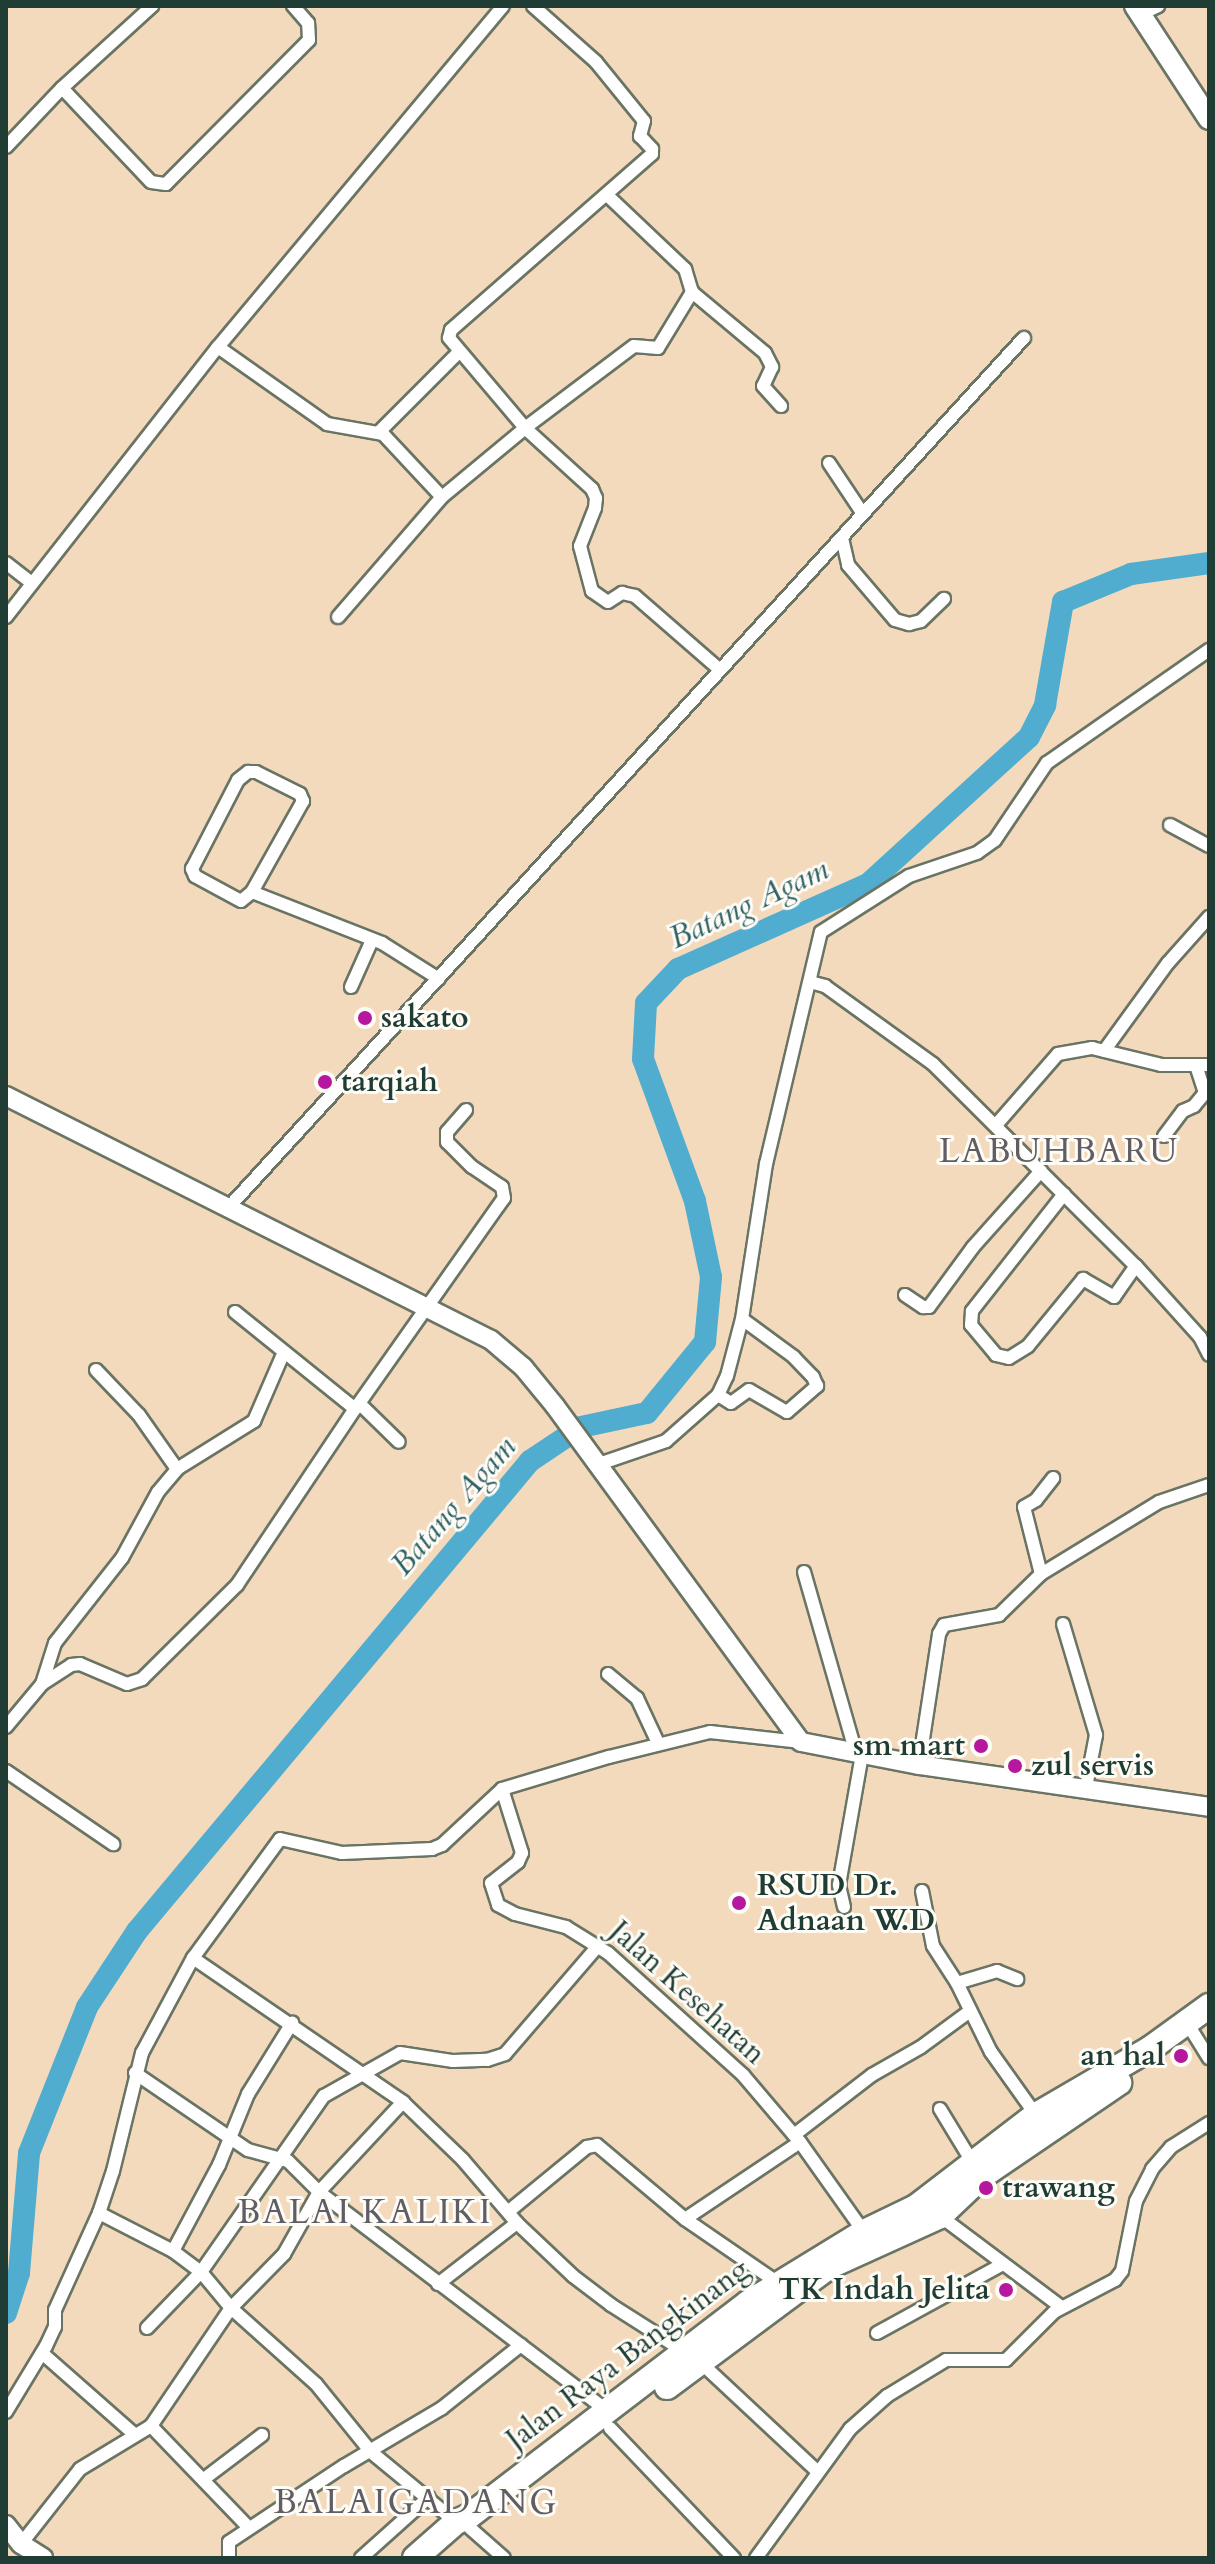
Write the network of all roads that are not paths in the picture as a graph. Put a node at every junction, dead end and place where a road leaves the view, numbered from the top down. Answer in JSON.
{"nodes":[{"id":1,"x":152,"y":6,"type":"edge"},
{"id":2,"x":293,"y":6,"type":"edge"},
{"id":3,"x":503,"y":6,"type":"edge"},
{"id":4,"x":533,"y":6,"type":"edge"},
{"id":5,"x":1145,"y":9,"type":"edge"},
{"id":6,"x":62,"y":88,"type":"junction"},
{"id":7,"x":1209,"y":119,"type":"edge"},
{"id":8,"x":6,"y":147,"type":"edge"},
{"id":9,"x":607,"y":195,"type":"junction"},
{"id":10,"x":692,"y":292,"type":"junction"},
{"id":11,"x":1024,"y":338,"type":"dead end"},
{"id":12,"x":218,"y":347,"type":"junction"},
{"id":13,"x":459,"y":352,"type":"junction"},
{"id":14,"x":781,"y":406,"type":"dead end"},
{"id":15,"x":525,"y":428,"type":"junction"},
{"id":16,"x":379,"y":432,"type":"junction"},
{"id":17,"x":829,"y":463,"type":"dead end"},
{"id":18,"x":442,"y":497,"type":"junction"},
{"id":19,"x":863,"y":514,"type":"junction"},
{"id":20,"x":842,"y":538,"type":"junction"},
{"id":21,"x":6,"y":563,"type":"edge"},
{"id":22,"x":32,"y":583,"type":"junction"},
{"id":23,"x":944,"y":599,"type":"dead end"},
{"id":24,"x":6,"y":617,"type":"edge"},
{"id":25,"x":338,"y":617,"type":"dead end"},
{"id":26,"x":1209,"y":650,"type":"edge"},
{"id":27,"x":719,"y":669,"type":"junction"},
{"id":28,"x":1170,"y":825,"type":"dead end"},
{"id":29,"x":1209,"y":846,"type":"edge"},
{"id":30,"x":252,"y":892,"type":"junction"},
{"id":31,"x":1209,"y":917,"type":"edge"},
{"id":32,"x":372,"y":940,"type":"junction"},
{"id":33,"x":439,"y":979,"type":"junction"},
{"id":34,"x":816,"y":983,"type":"junction"},
{"id":35,"x":351,"y":987,"type":"dead end"},
{"id":36,"x":1104,"y":1051,"type":"junction"},
{"id":37,"x":1202,"y":1065,"type":"edge"},
{"id":38,"x":1207,"y":1094,"type":"edge"},
{"id":39,"x":6,"y":1096,"type":"edge"},
{"id":40,"x":466,"y":1110,"type":"dead end"},
{"id":41,"x":996,"y":1125,"type":"junction"},
{"id":42,"x":1164,"y":1136,"type":"dead end"},
{"id":43,"x":1041,"y":1171,"type":"junction"},
{"id":44,"x":1064,"y":1194,"type":"junction"},
{"id":45,"x":229,"y":1207,"type":"junction"},
{"id":46,"x":1136,"y":1266,"type":"junction"},
{"id":47,"x":905,"y":1295,"type":"dead end"},
{"id":48,"x":429,"y":1308,"type":"junction"},
{"id":49,"x":235,"y":1312,"type":"dead end"},
{"id":50,"x":746,"y":1321,"type":"junction"},
{"id":51,"x":284,"y":1352,"type":"junction"},
{"id":52,"x":1209,"y":1355,"type":"edge"},
{"id":53,"x":96,"y":1370,"type":"dead end"},
{"id":54,"x":722,"y":1398,"type":"junction"},
{"id":55,"x":357,"y":1406,"type":"junction"},
{"id":56,"x":399,"y":1442,"type":"dead end"},
{"id":57,"x":598,"y":1461,"type":"junction"},
{"id":58,"x":177,"y":1469,"type":"junction"},
{"id":59,"x":1053,"y":1478,"type":"dead end"},
{"id":60,"x":1209,"y":1485,"type":"edge"},
{"id":61,"x":804,"y":1572,"type":"dead end"},
{"id":62,"x":1041,"y":1574,"type":"junction"},
{"id":63,"x":1063,"y":1624,"type":"dead end"},
{"id":64,"x":608,"y":1674,"type":"dead end"},
{"id":65,"x":42,"y":1684,"type":"junction"},
{"id":66,"x":6,"y":1727,"type":"edge"},
{"id":67,"x":801,"y":1742,"type":"junction"},
{"id":68,"x":658,"y":1743,"type":"junction"},
{"id":69,"x":859,"y":1754,"type":"junction"},
{"id":70,"x":919,"y":1765,"type":"junction"},
{"id":71,"x":6,"y":1771,"type":"edge"},
{"id":72,"x":1086,"y":1787,"type":"junction"},
{"id":73,"x":502,"y":1789,"type":"junction"},
{"id":74,"x":1209,"y":1807,"type":"edge"},
{"id":75,"x":113,"y":1844,"type":"dead end"},
{"id":76,"x":922,"y":1891,"type":"dead end"},
{"id":77,"x":844,"y":1907,"type":"dead end"},
{"id":78,"x":598,"y":1946,"type":"junction"},
{"id":79,"x":193,"y":1958,"type":"junction"},
{"id":80,"x":1017,"y":1979,"type":"dead end"},
{"id":81,"x":957,"y":1983,"type":"junction"},
{"id":82,"x":1209,"y":2006,"type":"edge"},
{"id":83,"x":970,"y":2011,"type":"junction"},
{"id":84,"x":292,"y":2023,"type":"junction"},
{"id":85,"x":1200,"y":2026,"type":"edge"},
{"id":86,"x":1154,"y":2052,"type":"junction"},
{"id":87,"x":1209,"y":2058,"type":"edge"},
{"id":88,"x":365,"y":2073,"type":"junction"},
{"id":89,"x":138,"y":2076,"type":"junction"},
{"id":90,"x":403,"y":2102,"type":"junction"},
{"id":91,"x":940,"y":2109,"type":"dead end"},
{"id":92,"x":1036,"y":2115,"type":"junction"},
{"id":93,"x":1209,"y":2123,"type":"edge"},
{"id":94,"x":230,"y":2139,"type":"junction"},
{"id":95,"x":797,"y":2139,"type":"junction"},
{"id":96,"x":279,"y":2158,"type":"junction"},
{"id":97,"x":978,"y":2170,"type":"junction"},
{"id":98,"x":319,"y":2192,"type":"junction"},
{"id":99,"x":509,"y":2211,"type":"junction"},
{"id":100,"x":103,"y":2215,"type":"junction"},
{"id":101,"x":940,"y":2216,"type":"junction"},
{"id":102,"x":685,"y":2219,"type":"junction"},
{"id":103,"x":517,"y":2223,"type":"junction"},
{"id":104,"x":864,"y":2232,"type":"junction"},
{"id":105,"x":173,"y":2251,"type":"junction"},
{"id":106,"x":1001,"y":2265,"type":"junction"},
{"id":107,"x":201,"y":2272,"type":"junction"},
{"id":108,"x":778,"y":2283,"type":"junction"},
{"id":109,"x":438,"y":2284,"type":"junction"},
{"id":110,"x":1061,"y":2307,"type":"junction"},
{"id":111,"x":231,"y":2308,"type":"junction"},
{"id":112,"x":753,"y":2310,"type":"junction"},
{"id":113,"x":147,"y":2328,"type":"dead end"},
{"id":114,"x":877,"y":2333,"type":"dead end"},
{"id":115,"x":521,"y":2345,"type":"junction"},
{"id":116,"x":44,"y":2349,"type":"junction"},
{"id":117,"x":693,"y":2357,"type":"junction"},
{"id":118,"x":6,"y":2412,"type":"edge"},
{"id":119,"x":609,"y":2420,"type":"junction"},
{"id":120,"x":151,"y":2426,"type":"junction"},
{"id":121,"x":134,"y":2434,"type":"junction"},
{"id":122,"x":262,"y":2435,"type":"dead end"},
{"id":123,"x":371,"y":2452,"type":"junction"},
{"id":124,"x":818,"y":2472,"type":"junction"},
{"id":125,"x":204,"y":2479,"type":"junction"},
{"id":126,"x":429,"y":2497,"type":"junction"},
{"id":127,"x":473,"y":2520,"type":"junction"},
{"id":128,"x":7,"y":2527,"type":"edge"},
{"id":129,"x":249,"y":2528,"type":"junction"},
{"id":130,"x":21,"y":2544,"type":"junction"},
{"id":131,"x":428,"y":2554,"type":"edge"},
{"id":132,"x":43,"y":2558,"type":"edge"},
{"id":133,"x":229,"y":2558,"type":"edge"},
{"id":134,"x":361,"y":2558,"type":"edge"},
{"id":135,"x":504,"y":2558,"type":"edge"},
{"id":136,"x":734,"y":2558,"type":"edge"},
{"id":137,"x":756,"y":2558,"type":"edge"}],
"edges":[{"from":1,"to":6,"type":"street"},
{"from":2,"to":6,"type":"street"},
{"from":3,"to":12,"type":"street"},
{"from":4,"to":9,"type":"street"},
{"from":5,"to":7,"type":"main road"},
{"from":6,"to":8,"type":"street"},
{"from":9,"to":10,"type":"street"},
{"from":9,"to":13,"type":"street"},
{"from":10,"to":14,"type":"street"},
{"from":10,"to":15,"type":"street"},
{"from":11,"to":19,"type":"street"},
{"from":12,"to":16,"type":"street"},
{"from":12,"to":22,"type":"street"},
{"from":13,"to":15,"type":"street"},
{"from":13,"to":16,"type":"street"},
{"from":15,"to":18,"type":"street"},
{"from":15,"to":27,"type":"street"},
{"from":16,"to":18,"type":"street"},
{"from":17,"to":19,"type":"street"},
{"from":18,"to":25,"type":"street"},
{"from":19,"to":20,"type":"street"},
{"from":20,"to":23,"type":"street"},
{"from":20,"to":27,"type":"street"},
{"from":21,"to":22,"type":"street"},
{"from":22,"to":24,"type":"street"},
{"from":26,"to":34,"type":"street"},
{"from":27,"to":33,"type":"street"},
{"from":28,"to":29,"type":"street"},
{"from":30,"to":30,"type":"street"},
{"from":30,"to":32,"type":"street"},
{"from":31,"to":36,"type":"street"},
{"from":32,"to":33,"type":"street"},
{"from":32,"to":35,"type":"street"},
{"from":33,"to":45,"type":"street"},
{"from":34,"to":41,"type":"street"},
{"from":34,"to":50,"type":"street"},
{"from":36,"to":37,"type":"street"},
{"from":36,"to":41,"type":"street"},
{"from":37,"to":38,"type":"street"},
{"from":38,"to":42,"type":"street"},
{"from":39,"to":45,"type":"street"},
{"from":40,"to":48,"type":"street"},
{"from":41,"to":43,"type":"street"},
{"from":43,"to":44,"type":"street"},
{"from":43,"to":47,"type":"street"},
{"from":44,"to":46,"type":"street"},
{"from":44,"to":46,"type":"street"},
{"from":45,"to":48,"type":"street"},
{"from":46,"to":52,"type":"street"},
{"from":48,"to":55,"type":"street"},
{"from":48,"to":57,"type":"street"},
{"from":49,"to":51,"type":"street"},
{"from":50,"to":54,"type":"street"},
{"from":50,"to":54,"type":"street"},
{"from":51,"to":55,"type":"street"},
{"from":51,"to":58,"type":"street"},
{"from":53,"to":58,"type":"street"},
{"from":54,"to":57,"type":"street"},
{"from":55,"to":56,"type":"street"},
{"from":55,"to":65,"type":"street"},
{"from":57,"to":67,"type":"street"},
{"from":58,"to":65,"type":"street"},
{"from":59,"to":62,"type":"street"},
{"from":60,"to":62,"type":"street"},
{"from":61,"to":69,"type":"street"},
{"from":62,"to":70,"type":"street"},
{"from":63,"to":72,"type":"street"},
{"from":64,"to":68,"type":"street"},
{"from":65,"to":66,"type":"street"},
{"from":67,"to":68,"type":"street"},
{"from":67,"to":69,"type":"street"},
{"from":68,"to":73,"type":"street"},
{"from":69,"to":70,"type":"street"},
{"from":69,"to":77,"type":"street"},
{"from":70,"to":72,"type":"street"},
{"from":71,"to":75,"type":"street"},
{"from":72,"to":74,"type":"street"},
{"from":73,"to":78,"type":"street","name":"Jalan Kesehatan"},
{"from":73,"to":79,"type":"street"},
{"from":76,"to":81,"type":"street"},
{"from":78,"to":88,"type":"street"},
{"from":78,"to":95,"type":"street","name":"Jalan Kesehatan"},
{"from":79,"to":84,"type":"street"},
{"from":79,"to":89,"type":"street"},
{"from":80,"to":81,"type":"street"},
{"from":81,"to":83,"type":"street"},
{"from":82,"to":86,"type":"highway","name":"Jalan Raya Bangkinang"},
{"from":83,"to":92,"type":"street"},
{"from":83,"to":95,"type":"street"},
{"from":84,"to":88,"type":"street"},
{"from":84,"to":94,"type":"street"},
{"from":85,"to":86,"type":"highway","name":"Jalan Raya Bangkinang"},
{"from":85,"to":87,"type":"street"},
{"from":86,"to":92,"type":"highway","name":"Jalan Raya Bangkinang"},
{"from":86,"to":97,"type":"highway","name":"Jalan Raya Bangkinang"},
{"from":88,"to":90,"type":"street"},
{"from":88,"to":96,"type":"street"},
{"from":89,"to":94,"type":"street"},
{"from":89,"to":100,"type":"street"},
{"from":90,"to":98,"type":"street"},
{"from":90,"to":99,"type":"street"},
{"from":91,"to":97,"type":"street"},
{"from":92,"to":97,"type":"highway","name":"Jalan Raya Bangkinang"},
{"from":93,"to":110,"type":"street"},
{"from":94,"to":96,"type":"street"},
{"from":94,"to":105,"type":"street"},
{"from":95,"to":102,"type":"street"},
{"from":95,"to":104,"type":"street","name":"Jalan Kesehatan"},
{"from":96,"to":98,"type":"street"},
{"from":96,"to":107,"type":"street"},
{"from":97,"to":101,"type":"highway","name":"Jalan Raya Bangkinang"},
{"from":97,"to":104,"type":"highway","name":"Jalan Raya Bangkinang"},
{"from":98,"to":109,"type":"street"},
{"from":98,"to":111,"type":"street"},
{"from":99,"to":102,"type":"street"},
{"from":99,"to":103,"type":"street"},
{"from":100,"to":105,"type":"street"},
{"from":100,"to":116,"type":"street"},
{"from":101,"to":106,"type":"street"},
{"from":101,"to":112,"type":"highway","name":"Jalan Raya Bangkinang"},
{"from":102,"to":108,"type":"street"},
{"from":103,"to":109,"type":"street"},
{"from":103,"to":117,"type":"street"},
{"from":104,"to":108,"type":"highway","name":"Jalan Raya Bangkinang"},
{"from":105,"to":107,"type":"street"},
{"from":106,"to":110,"type":"street"},
{"from":106,"to":114,"type":"street"},
{"from":107,"to":111,"type":"street"},
{"from":107,"to":113,"type":"street"},
{"from":108,"to":112,"type":"highway","name":"Jalan Raya Bangkinang"},
{"from":109,"to":115,"type":"street"},
{"from":110,"to":124,"type":"street"},
{"from":111,"to":120,"type":"street"},
{"from":111,"to":123,"type":"street"},
{"from":112,"to":117,"type":"highway","name":"Jalan Raya Bangkinang"},
{"from":115,"to":119,"type":"street"},
{"from":115,"to":123,"type":"street"},
{"from":116,"to":118,"type":"street"},
{"from":116,"to":121,"type":"street"},
{"from":117,"to":119,"type":"highway","name":"Jalan Raya Bangkinang"},
{"from":117,"to":124,"type":"street"},
{"from":119,"to":127,"type":"highway","name":"Jalan Raya Bangkinang"},
{"from":119,"to":136,"type":"street"},
{"from":120,"to":121,"type":"street"},
{"from":120,"to":125,"type":"street"},
{"from":121,"to":130,"type":"street"},
{"from":122,"to":125,"type":"street"},
{"from":123,"to":126,"type":"street"},
{"from":123,"to":129,"type":"street"},
{"from":124,"to":137,"type":"street"},
{"from":125,"to":129,"type":"street"},
{"from":126,"to":127,"type":"street"},
{"from":126,"to":134,"type":"street"},
{"from":127,"to":131,"type":"highway","name":"Jalan Raya Bangkinang"},
{"from":127,"to":135,"type":"street"},
{"from":128,"to":130,"type":"street"},
{"from":129,"to":133,"type":"street"},
{"from":130,"to":132,"type":"street"}]}
